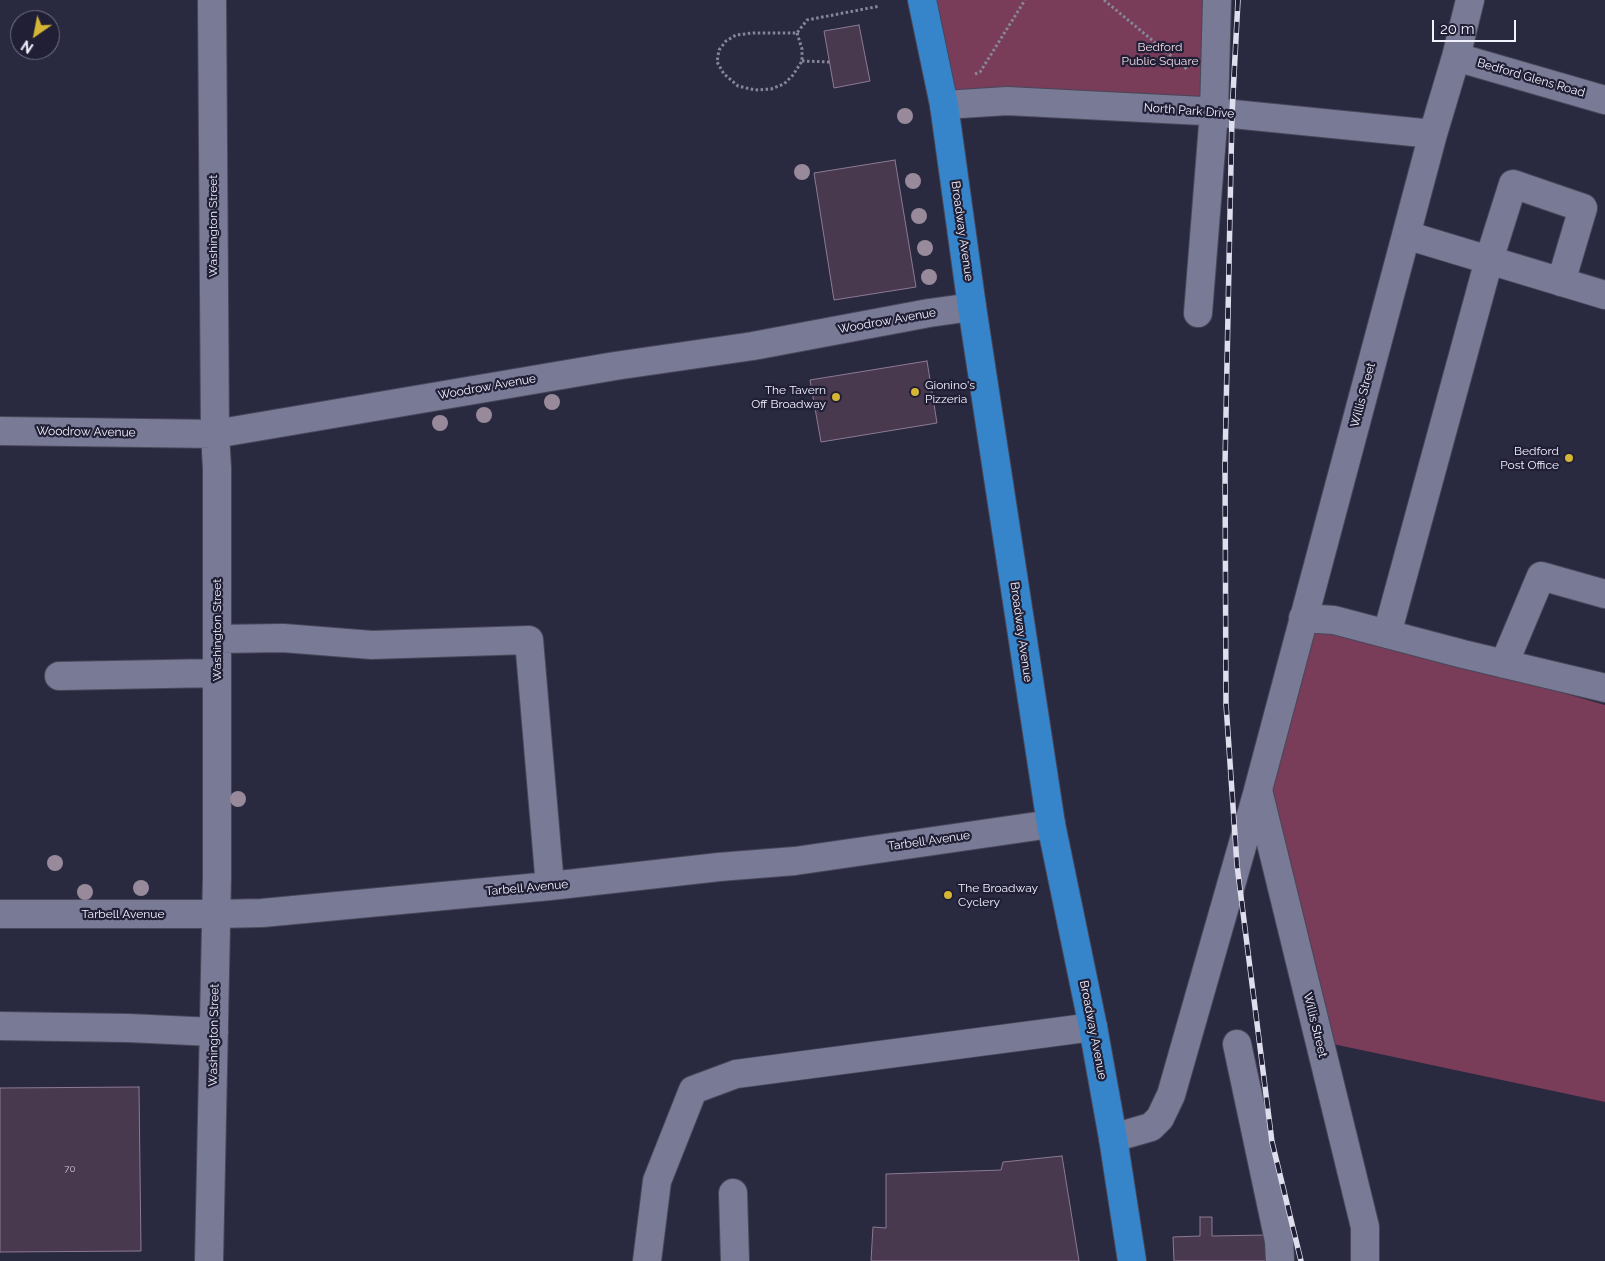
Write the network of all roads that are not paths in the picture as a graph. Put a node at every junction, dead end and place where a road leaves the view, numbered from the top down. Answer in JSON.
{"nodes":[{"id":1,"x":212,"y":0,"type":"edge"},
{"id":2,"x":922,"y":0,"type":"edge"},
{"id":3,"x":1217,"y":0,"type":"edge"},
{"id":4,"x":1470,"y":0,"type":"edge"},
{"id":5,"x":1456,"y":57,"type":"junction"},
{"id":6,"x":1605,"y":100,"type":"edge"},
{"id":7,"x":944,"y":105,"type":"junction"},
{"id":8,"x":1214,"y":112,"type":"junction"},
{"id":9,"x":1433,"y":134,"type":"junction"},
{"id":10,"x":1406,"y":235,"type":"junction"},
{"id":11,"x":1489,"y":260,"type":"junction"},
{"id":12,"x":1561,"y":282,"type":"junction"},
{"id":13,"x":1605,"y":295,"type":"edge"},
{"id":14,"x":972,"y":307,"type":"junction"},
{"id":15,"x":1198,"y":313,"type":"dead end"},
{"id":16,"x":0,"y":431,"type":"edge"},
{"id":17,"x":215,"y":434,"type":"junction"},
{"id":18,"x":1605,"y":594,"type":"edge"},
{"id":19,"x":1304,"y":618,"type":"junction"},
{"id":20,"x":1387,"y":634,"type":"junction"},
{"id":21,"x":217,"y":639,"type":"junction"},
{"id":22,"x":1504,"y":664,"type":"junction"},
{"id":23,"x":216,"y":673,"type":"junction"},
{"id":24,"x":59,"y":676,"type":"dead end"},
{"id":25,"x":1605,"y":688,"type":"edge"},
{"id":26,"x":1258,"y":790,"type":"junction"},
{"id":27,"x":1051,"y":824,"type":"junction"},
{"id":28,"x":550,"y":886,"type":"junction"},
{"id":29,"x":0,"y":914,"type":"edge"},
{"id":30,"x":217,"y":914,"type":"junction"},
{"id":31,"x":0,"y":1026,"type":"edge"},
{"id":32,"x":1093,"y":1027,"type":"junction"},
{"id":33,"x":214,"y":1032,"type":"junction"},
{"id":34,"x":1237,"y":1044,"type":"dead end"},
{"id":35,"x":1113,"y":1138,"type":"junction"},
{"id":36,"x":733,"y":1194,"type":"dead end"},
{"id":37,"x":209,"y":1261,"type":"edge"},
{"id":38,"x":647,"y":1261,"type":"edge"},
{"id":39,"x":735,"y":1261,"type":"edge"},
{"id":40,"x":1132,"y":1261,"type":"edge"},
{"id":41,"x":1280,"y":1261,"type":"edge"},
{"id":42,"x":1365,"y":1261,"type":"edge"}],
"edges":[{"from":1,"to":17,"type":"street","name":"Washington Street"},
{"from":2,"to":7,"type":"main road","name":"Broadway Avenue"},
{"from":3,"to":8,"type":"street"},
{"from":4,"to":5,"type":"street","name":"Willis Street"},
{"from":5,"to":6,"type":"street","name":"Bedford Glens Road"},
{"from":5,"to":9,"type":"street","name":"Willis Street"},
{"from":7,"to":8,"type":"street","name":"North Park Drive"},
{"from":7,"to":14,"type":"main road","name":"Broadway Avenue"},
{"from":8,"to":9,"type":"street","name":"North Park Drive"},
{"from":8,"to":15,"type":"street"},
{"from":9,"to":10,"type":"street","name":"Willis Street"},
{"from":10,"to":11,"type":"street"},
{"from":10,"to":19,"type":"street","name":"Willis Street"},
{"from":11,"to":12,"type":"street"},
{"from":11,"to":12,"type":"street"},
{"from":11,"to":20,"type":"street"},
{"from":12,"to":13,"type":"street"},
{"from":14,"to":17,"type":"street","name":"Woodrow Avenue"},
{"from":14,"to":27,"type":"main road","name":"Broadway Avenue"},
{"from":16,"to":17,"type":"street","name":"Woodrow Avenue"},
{"from":17,"to":21,"type":"street","name":"Washington Street"},
{"from":18,"to":22,"type":"street"},
{"from":19,"to":20,"type":"street"},
{"from":19,"to":26,"type":"street","name":"Willis Street"},
{"from":20,"to":22,"type":"street"},
{"from":21,"to":23,"type":"street","name":"Washington Street"},
{"from":21,"to":28,"type":"street"},
{"from":22,"to":25,"type":"street"},
{"from":23,"to":24,"type":"street"},
{"from":23,"to":30,"type":"street","name":"Washington Street"},
{"from":26,"to":35,"type":"street","name":"Willis Street"},
{"from":26,"to":42,"type":"street","name":"Willis Street"},
{"from":27,"to":28,"type":"street","name":"Tarbell Avenue"},
{"from":27,"to":32,"type":"main road","name":"Broadway Avenue"},
{"from":28,"to":30,"type":"street","name":"Tarbell Avenue"},
{"from":29,"to":30,"type":"street","name":"Tarbell Avenue"},
{"from":30,"to":33,"type":"street","name":"Washington Street"},
{"from":31,"to":33,"type":"street"},
{"from":32,"to":35,"type":"main road","name":"Broadway Avenue"},
{"from":32,"to":38,"type":"street"},
{"from":33,"to":37,"type":"street","name":"Washington Street"},
{"from":34,"to":41,"type":"street"},
{"from":35,"to":40,"type":"main road","name":"Broadway Avenue"},
{"from":36,"to":39,"type":"street"}]}
